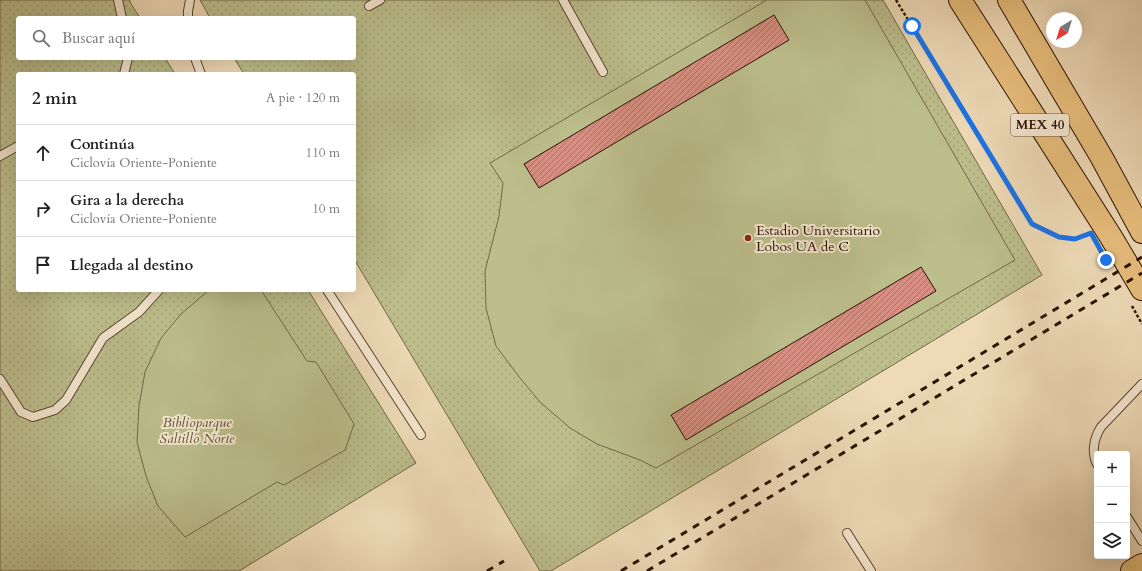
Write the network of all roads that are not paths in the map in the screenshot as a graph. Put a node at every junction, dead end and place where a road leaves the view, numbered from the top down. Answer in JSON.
{"nodes":[{"id":1,"x":118,"y":0,"type":"edge"},
{"id":2,"x":190,"y":0,"type":"edge"},
{"id":3,"x":380,"y":0,"type":"edge"},
{"id":4,"x":563,"y":0,"type":"edge"},
{"id":5,"x":960,"y":0,"type":"edge"},
{"id":6,"x":1009,"y":0,"type":"edge"},
{"id":7,"x":369,"y":6,"type":"dead end"},
{"id":8,"x":122,"y":16,"type":"edge"},
{"id":9,"x":188,"y":16,"type":"edge"},
{"id":10,"x":128,"y":60,"type":"edge"},
{"id":11,"x":196,"y":60,"type":"edge"},
{"id":12,"x":124,"y":72,"type":"edge"},
{"id":13,"x":200,"y":72,"type":"edge"},
{"id":14,"x":603,"y":72,"type":"dead end"},
{"id":15,"x":16,"y":147,"type":"edge"},
{"id":16,"x":0,"y":156,"type":"edge"},
{"id":17,"x":1142,"y":232,"type":"edge"},
{"id":18,"x":158,"y":292,"type":"edge"},
{"id":19,"x":328,"y":292,"type":"edge"},
{"id":20,"x":1137,"y":298,"type":"edge"},
{"id":21,"x":0,"y":379,"type":"edge"},
{"id":22,"x":1142,"y":384,"type":"edge"},
{"id":23,"x":421,"y":435,"type":"dead end"},
{"id":24,"x":1094,"y":451,"type":"edge"},
{"id":25,"x":1130,"y":522,"type":"edge"},
{"id":26,"x":847,"y":533,"type":"dead end"},
{"id":27,"x":1142,"y":541,"type":"edge"},
{"id":28,"x":1142,"y":565,"type":"edge"},
{"id":29,"x":871,"y":571,"type":"edge"},
{"id":30,"x":1132,"y":571,"type":"edge"}],
"edges":[{"from":1,"to":8,"type":"lane"},
{"from":2,"to":9,"type":"lane"},
{"from":3,"to":7,"type":"lane"},
{"from":4,"to":14,"type":"lane"},
{"from":5,"to":20,"type":"main road","number":"MEX 40"},
{"from":6,"to":17,"type":"main road","number":"MEX 40"},
{"from":10,"to":12,"type":"lane"},
{"from":11,"to":13,"type":"lane"},
{"from":15,"to":16,"type":"lane"},
{"from":18,"to":21,"type":"lane"},
{"from":19,"to":23,"type":"lane"},
{"from":22,"to":24,"type":"lane"},
{"from":25,"to":27,"type":"lane"},
{"from":26,"to":29,"type":"lane"},
{"from":28,"to":30,"type":"main road"}]}
